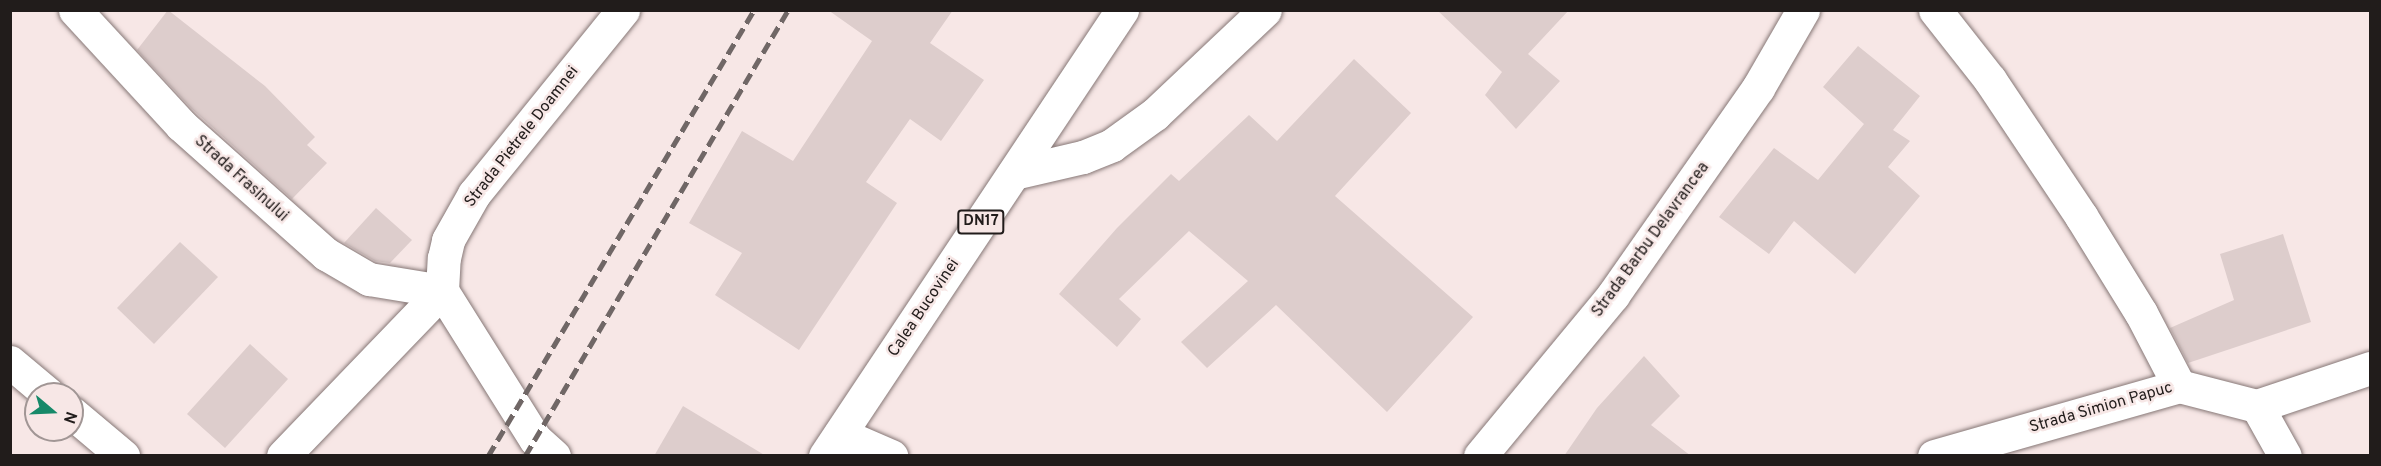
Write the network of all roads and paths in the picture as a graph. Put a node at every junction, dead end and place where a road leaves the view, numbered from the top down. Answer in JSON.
{"nodes":[{"id":1,"x":75,"y":10,"type":"edge"},
{"id":2,"x":623,"y":10,"type":"edge"},
{"id":3,"x":1122,"y":10,"type":"edge"},
{"id":4,"x":1265,"y":10,"type":"edge"},
{"id":5,"x":1803,"y":10,"type":"edge"},
{"id":6,"x":1935,"y":10,"type":"edge"},
{"id":7,"x":1014,"y":173,"type":"junction"},
{"id":8,"x":442,"y":291,"type":"junction"},
{"id":9,"x":10,"y":362,"type":"edge"},
{"id":10,"x":2370,"y":368,"type":"edge"},
{"id":11,"x":34,"y":382,"type":"edge"},
{"id":12,"x":2179,"y":386,"type":"junction"},
{"id":13,"x":2257,"y":406,"type":"junction"},
{"id":14,"x":84,"y":423,"type":"edge"},
{"id":15,"x":832,"y":445,"type":"edge"},
{"id":16,"x":123,"y":456,"type":"edge"},
{"id":17,"x":284,"y":456,"type":"edge"},
{"id":18,"x":554,"y":456,"type":"edge"},
{"id":19,"x":891,"y":456,"type":"edge"},
{"id":20,"x":1480,"y":456,"type":"edge"},
{"id":21,"x":1934,"y":456,"type":"edge"},
{"id":22,"x":2285,"y":456,"type":"edge"}],
"edges":[{"from":1,"to":8,"type":"main road","name":"Strada Frasinului"},
{"from":2,"to":8,"type":"main road","name":"Strada Pietrele Doamnei"},
{"from":3,"to":7,"type":"main road","name":"Calea Bucovinei","number":"DN17"},
{"from":4,"to":7,"type":"main road"},
{"from":5,"to":20,"type":"main road","name":"Strada Barbu Delavrancea"},
{"from":6,"to":12,"type":"main road"},
{"from":7,"to":15,"type":"main road","name":"Calea Bucovinei","number":"DN17"},
{"from":8,"to":17,"type":"main road"},
{"from":8,"to":18,"type":"main road"},
{"from":9,"to":11,"type":"main road"},
{"from":10,"to":13,"type":"main road"},
{"from":12,"to":13,"type":"main road","name":"Strada Simion Papuc"},
{"from":12,"to":21,"type":"main road","name":"Strada Simion Papuc"},
{"from":13,"to":22,"type":"main road"},
{"from":14,"to":16,"type":"main road"},
{"from":15,"to":19,"type":"main road"}]}
